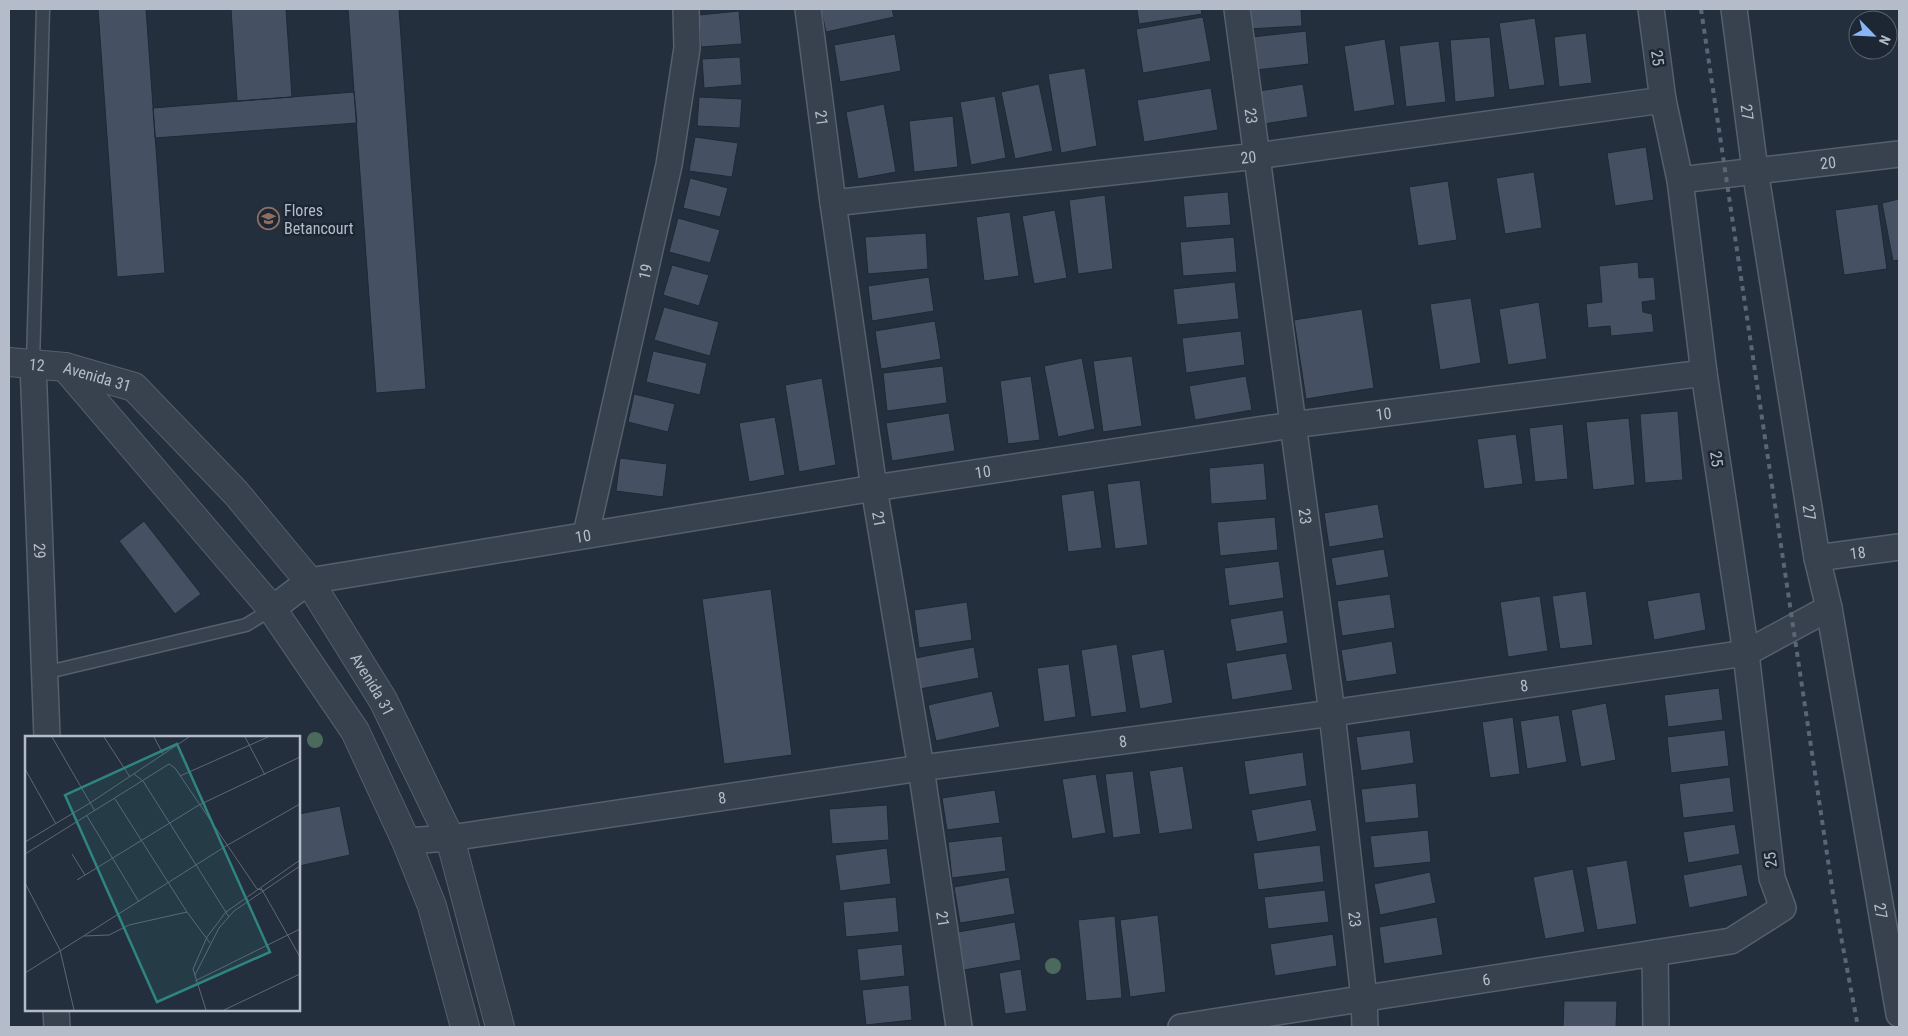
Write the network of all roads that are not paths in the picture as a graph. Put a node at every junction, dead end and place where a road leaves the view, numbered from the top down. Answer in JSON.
{"nodes":[{"id":1,"x":43,"y":9,"type":"edge"},
{"id":2,"x":686,"y":9,"type":"edge"},
{"id":3,"x":808,"y":9,"type":"edge"},
{"id":4,"x":1236,"y":9,"type":"edge"},
{"id":5,"x":1651,"y":9,"type":"edge"},
{"id":6,"x":1734,"y":9,"type":"edge"},
{"id":7,"x":1663,"y":100,"type":"junction"},
{"id":8,"x":1899,"y":154,"type":"edge"},
{"id":9,"x":1257,"y":156,"type":"junction"},
{"id":10,"x":1755,"y":170,"type":"junction"},
{"id":11,"x":1680,"y":180,"type":"junction"},
{"id":12,"x":832,"y":203,"type":"junction"},
{"id":13,"x":21,"y":362,"type":"edge"},
{"id":14,"x":65,"y":367,"type":"junction"},
{"id":15,"x":1704,"y":373,"type":"junction"},
{"id":16,"x":1292,"y":424,"type":"junction"},
{"id":17,"x":874,"y":488,"type":"junction"},
{"id":18,"x":586,"y":534,"type":"junction"},
{"id":19,"x":1899,"y":547,"type":"edge"},
{"id":20,"x":1817,"y":558,"type":"junction"},
{"id":21,"x":308,"y":581,"type":"junction"},
{"id":22,"x":1829,"y":608,"type":"junction"},
{"id":23,"x":272,"y":609,"type":"junction"},
{"id":24,"x":1746,"y":653,"type":"junction"},
{"id":25,"x":44,"y":673,"type":"junction"},
{"id":26,"x":1332,"y":713,"type":"junction"},
{"id":27,"x":47,"y":736,"type":"edge"},
{"id":28,"x":921,"y":768,"type":"junction"},
{"id":29,"x":450,"y":838,"type":"junction"},
{"id":30,"x":406,"y":841,"type":"junction"},
{"id":31,"x":1889,"y":894,"type":"edge"},
{"id":32,"x":1783,"y":908,"type":"joint"},
{"id":33,"x":1656,"y":953,"type":"junction"},
{"id":34,"x":1364,"y":998,"type":"junction"},
{"id":35,"x":56,"y":1011,"type":"edge"},
{"id":36,"x":1899,"y":1014,"type":"edge"},
{"id":37,"x":57,"y":1027,"type":"edge"},
{"id":38,"x":465,"y":1027,"type":"edge"},
{"id":39,"x":500,"y":1027,"type":"edge"},
{"id":40,"x":959,"y":1027,"type":"edge"},
{"id":41,"x":1181,"y":1027,"type":"edge"},
{"id":42,"x":1365,"y":1027,"type":"edge"},
{"id":43,"x":1656,"y":1027,"type":"edge"}],
"edges":[{"from":1,"to":13,"type":"lane"},
{"from":2,"to":18,"type":"street","name":"19"},
{"from":3,"to":12,"type":"street","name":"21"},
{"from":4,"to":9,"type":"street","name":"23"},
{"from":5,"to":7,"type":"street","name":"25"},
{"from":6,"to":10,"type":"street","name":"27"},
{"from":7,"to":9,"type":"street","name":"20"},
{"from":7,"to":11,"type":"street","name":"25"},
{"from":8,"to":10,"type":"street","name":"20"},
{"from":9,"to":12,"type":"street","name":"20"},
{"from":9,"to":16,"type":"street","name":"23"},
{"from":10,"to":11,"type":"street","name":"20"},
{"from":10,"to":20,"type":"street","name":"27"},
{"from":11,"to":15,"type":"street","name":"25"},
{"from":12,"to":17,"type":"street","name":"21"},
{"from":13,"to":14,"type":"street","name":"12"},
{"from":13,"to":25,"type":"street","name":"29"},
{"from":14,"to":21,"type":"street","name":"Avenida 31"},
{"from":14,"to":23,"type":"street","name":"Avenida 31"},
{"from":15,"to":16,"type":"street","name":"10"},
{"from":15,"to":24,"type":"street","name":"25"},
{"from":16,"to":17,"type":"street","name":"10"},
{"from":16,"to":26,"type":"street","name":"23"},
{"from":17,"to":18,"type":"street","name":"10"},
{"from":17,"to":28,"type":"street","name":"21"},
{"from":18,"to":21,"type":"street","name":"10"},
{"from":19,"to":20,"type":"street","name":"18"},
{"from":20,"to":22,"type":"street","name":"27"},
{"from":21,"to":23,"type":"street","name":"10"},
{"from":21,"to":29,"type":"street","name":"Avenida 31"},
{"from":22,"to":24,"type":"street","name":"8"},
{"from":22,"to":31,"type":"street","name":"27"},
{"from":23,"to":25,"type":"lane"},
{"from":23,"to":30,"type":"street","name":"Avenida 31"},
{"from":24,"to":26,"type":"street","name":"8"},
{"from":24,"to":32,"type":"street","name":"25"},
{"from":25,"to":27,"type":"street","name":"29"},
{"from":26,"to":28,"type":"street","name":"8"},
{"from":26,"to":34,"type":"street","name":"23"},
{"from":28,"to":29,"type":"street","name":"8"},
{"from":28,"to":40,"type":"street","name":"21"},
{"from":29,"to":30,"type":"street","name":"8"},
{"from":29,"to":39,"type":"street","name":"Avenida 31"},
{"from":30,"to":38,"type":"street","name":"Avenida 31"},
{"from":31,"to":36,"type":"street","name":"27"},
{"from":32,"to":33,"type":"street","name":"6"},
{"from":33,"to":34,"type":"street","name":"6"},
{"from":33,"to":43,"type":"street"},
{"from":34,"to":41,"type":"street","name":"6"},
{"from":34,"to":42,"type":"street","name":"23"},
{"from":35,"to":37,"type":"street"}]}
